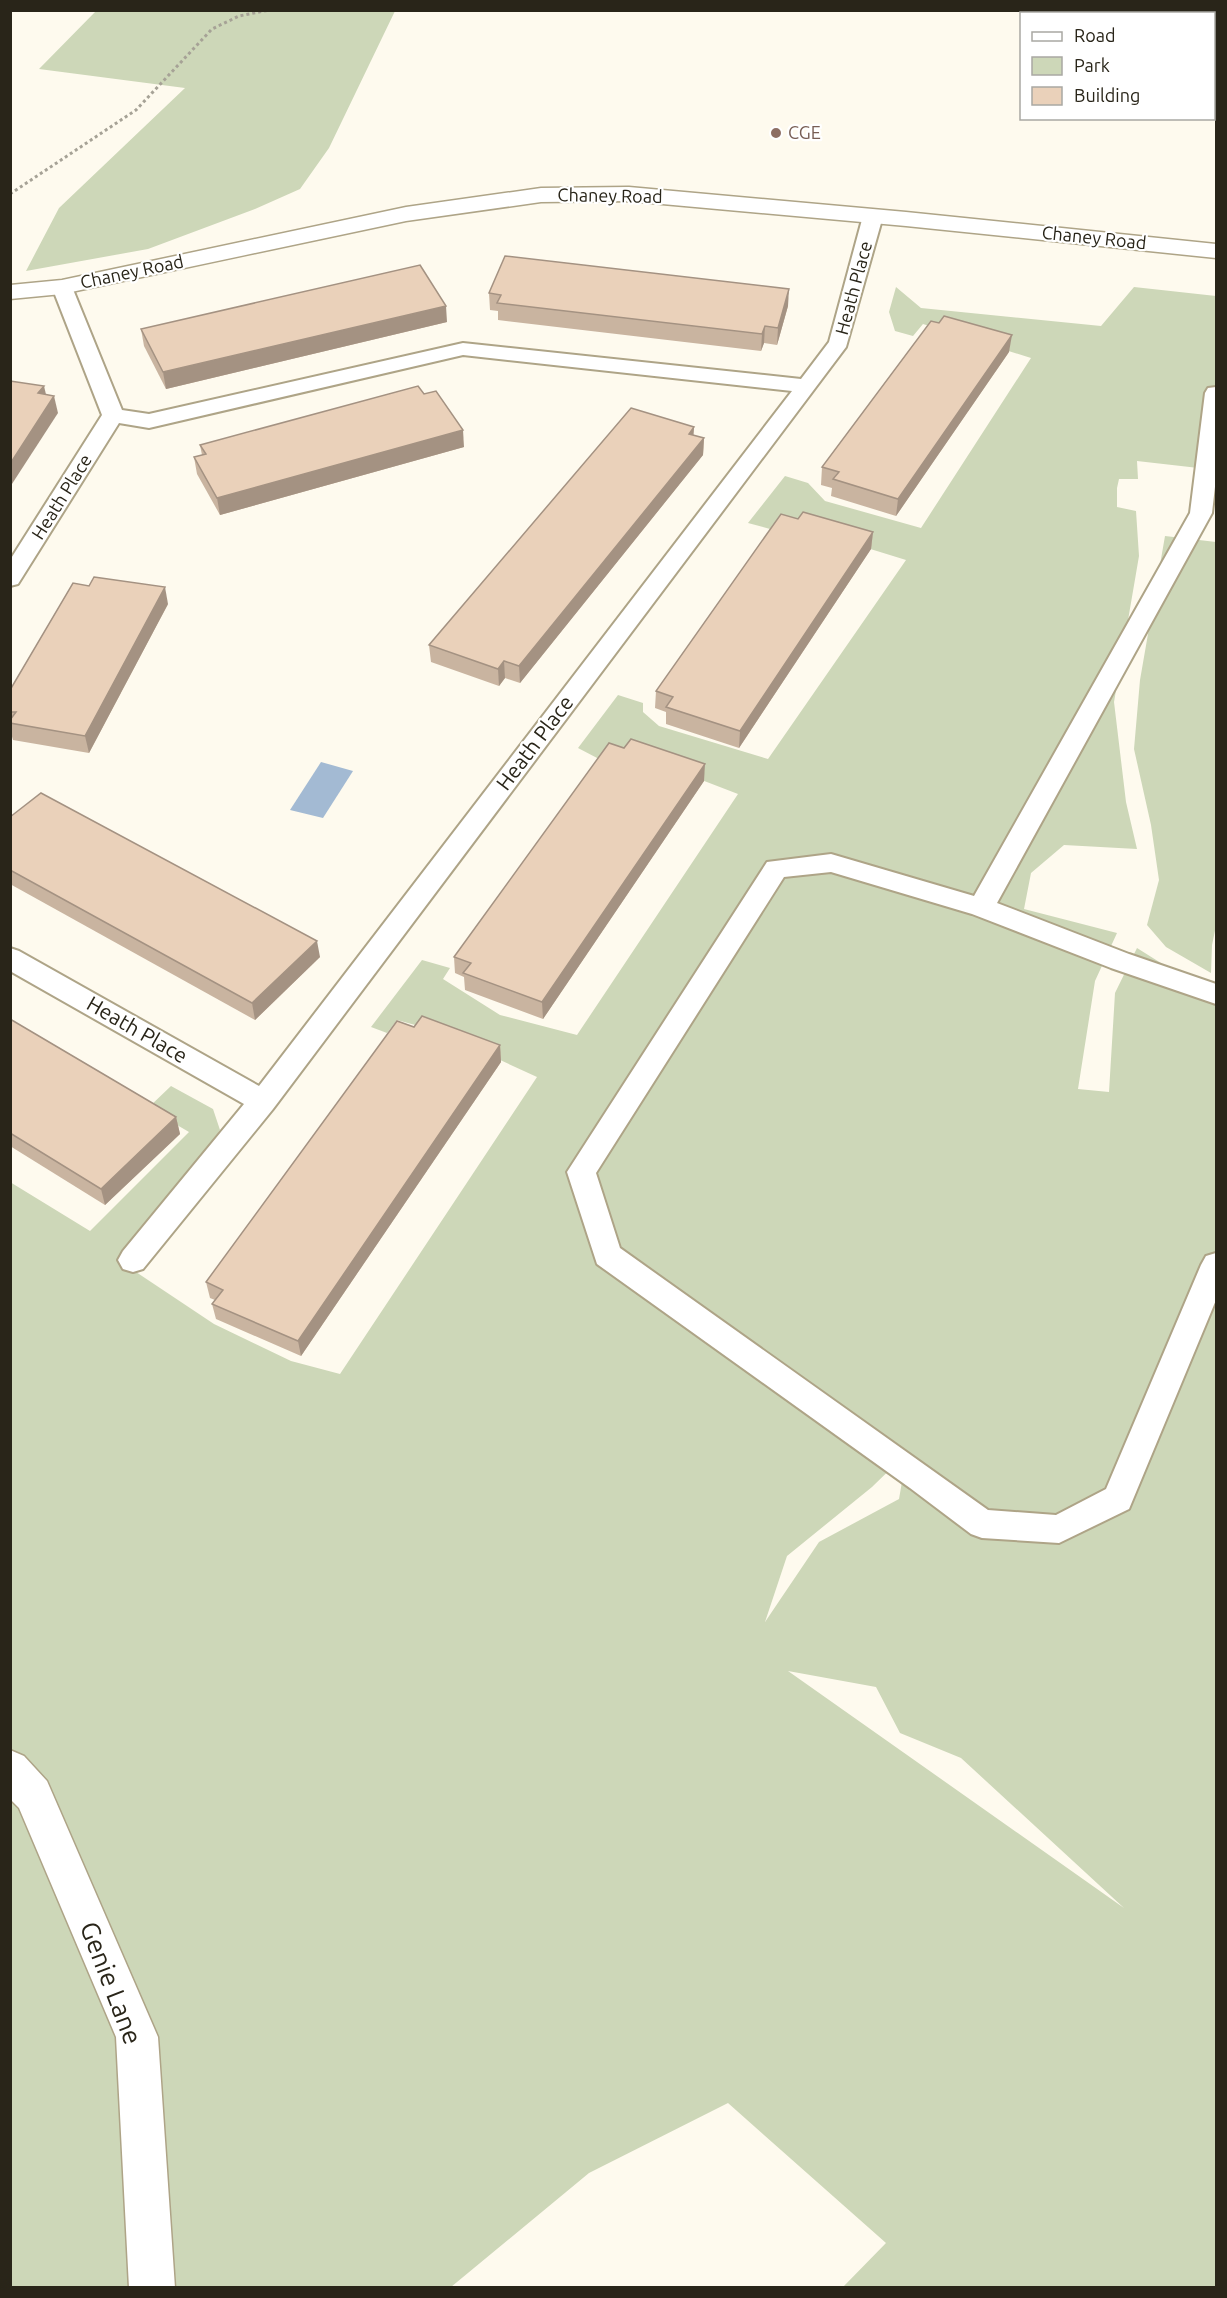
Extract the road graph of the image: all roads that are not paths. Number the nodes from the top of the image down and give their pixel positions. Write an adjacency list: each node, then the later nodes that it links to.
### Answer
1 (873, 216): 2 (street, Chaney Road); 3 (street, Chaney Road); 5 (lane, Heath Place)
2 (1216, 251)
3 (62, 287): 4 (street, Chaney Road); 7 (lane)
4 (10, 292)
5 (807, 386): 7 (lane); 12 (lane, Heath Place)
6 (1216, 393): 9 (lane)
7 (113, 415): 8 (lane, Heath Place)
8 (10, 579)
9 (981, 907): 11 (lane); 14 (lane)
10 (10, 958): 12 (lane, Heath Place)
11 (1216, 994)
12 (263, 1101): 13 (lane, Heath Place)
13 (133, 1260)
14 (1216, 1265)
15 (10, 1769): 16 (street, Genie Lane)
16 (152, 2288)

